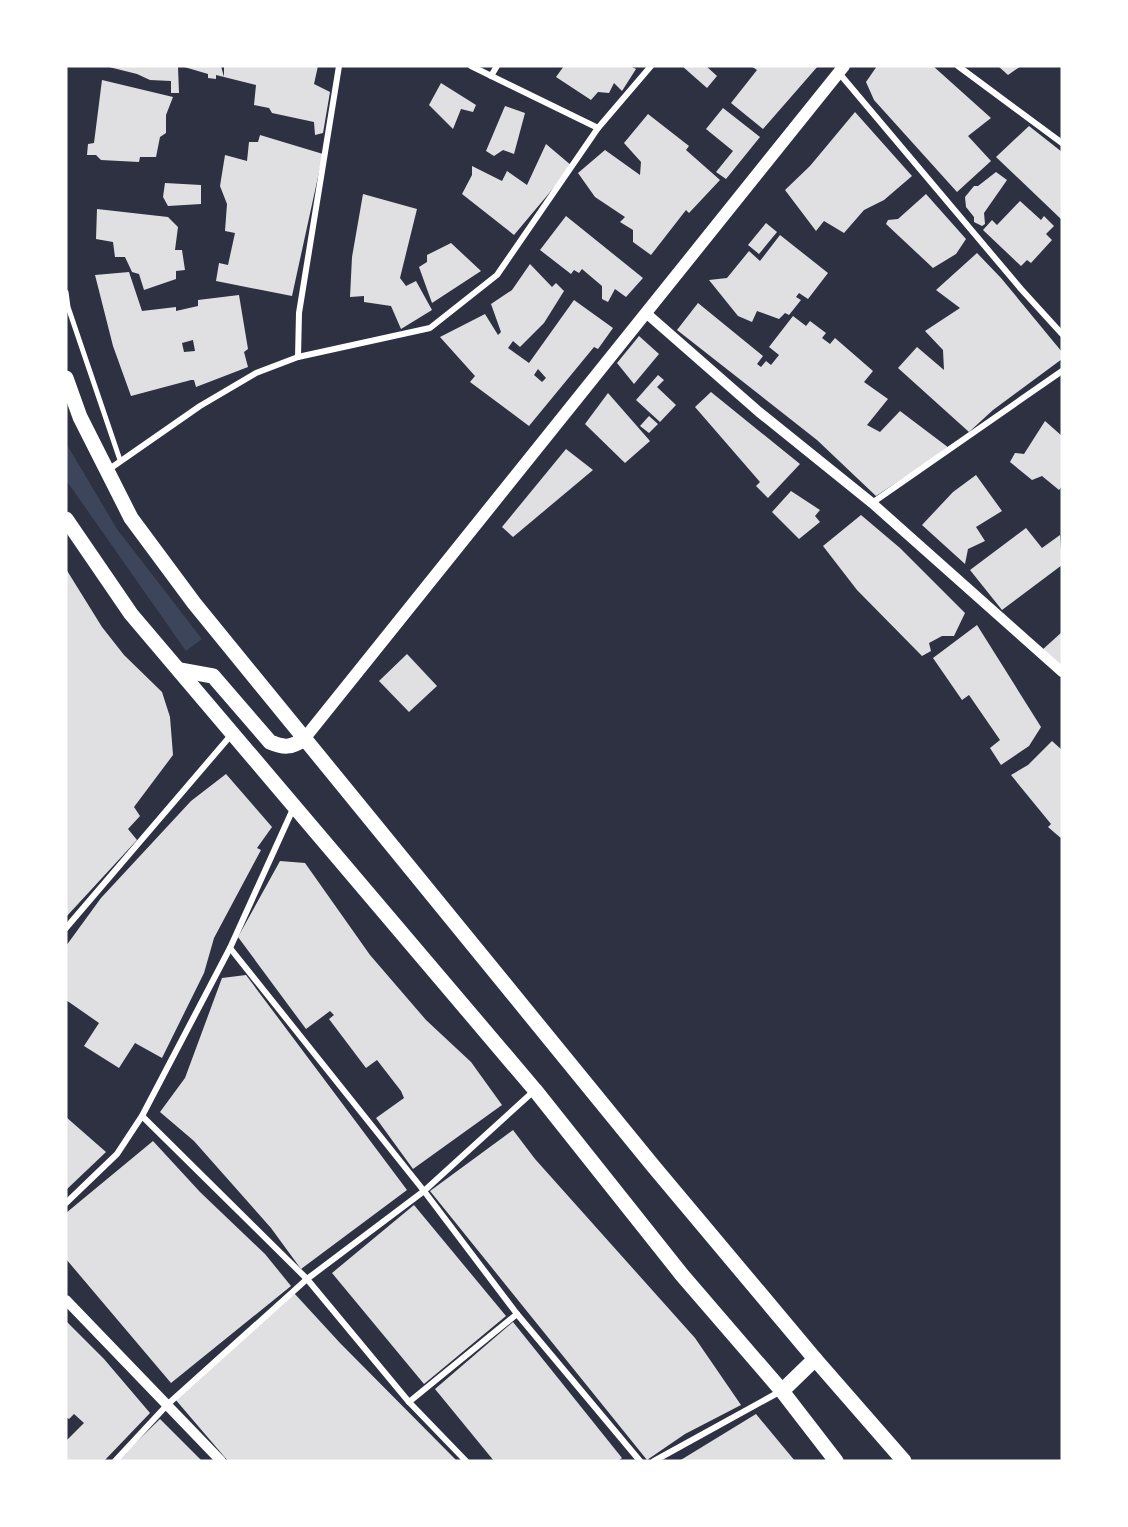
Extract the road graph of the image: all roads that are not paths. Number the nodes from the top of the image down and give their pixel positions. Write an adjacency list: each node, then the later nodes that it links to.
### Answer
1 (339, 66): 13 (street)
2 (471, 66): 7 (street)
3 (496, 66): 7 (street)
4 (651, 66): 8 (street)
5 (958, 66): 9 (street)
6 (842, 69): 11 (main road); 12 (street)
7 (491, 76): 8 (street)
8 (598, 128): 13 (street)
9 (1062, 143)
10 (66, 292): 16 (street)
11 (646, 313): 18 (street); 23 (main road)
12 (1062, 334)
13 (298, 357): 16 (street)
14 (1062, 371): 18 (street)
15 (66, 378): 17 (main road)
16 (120, 460): 17 (street)
17 (106, 472): 23 (main road)
18 (872, 503): 21 (street)
19 (66, 519): 20 (main road)
20 (180, 670): 22 (main road); 23 (main road)
21 (1062, 672)
22 (234, 732): 24 (main road); 25 (street)
23 (304, 739): 34 (main road)
24 (294, 807): 26 (street); 27 (main road)
25 (66, 928)
26 (230, 948): 28 (street); 29 (street)
27 (535, 1090): 29 (street); 35 (main road)
28 (142, 1116): 30 (street); 31 (street)
29 (424, 1191): 31 (street); 33 (street)
30 (66, 1203)
31 (307, 1279): 36 (street); 37 (street)
32 (66, 1300): 37 (street)
33 (517, 1314): 36 (street); 41 (street)
34 (815, 1359): 35 (main road); 44 (main road)
35 (782, 1391): 42 (street); 43 (main road)
36 (409, 1402): 40 (street)
37 (168, 1404): 38 (street); 39 (street)
38 (116, 1461)
39 (221, 1461)
40 (466, 1461)
41 (640, 1461)
42 (654, 1461)
43 (836, 1461)
44 (904, 1461)

